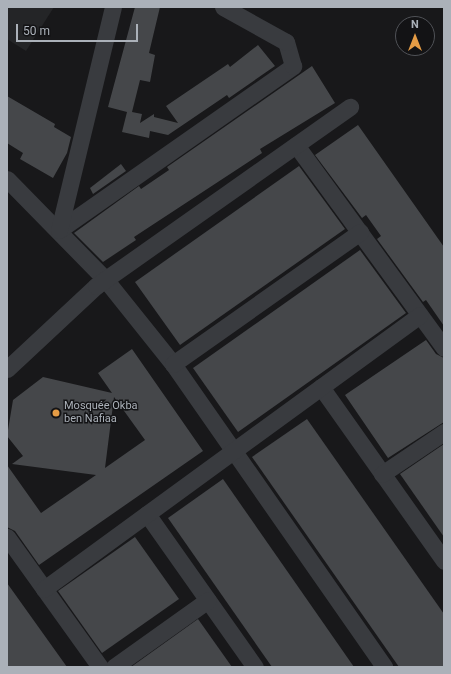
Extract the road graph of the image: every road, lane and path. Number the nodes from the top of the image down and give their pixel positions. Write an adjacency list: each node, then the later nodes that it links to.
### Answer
1 (113, 7): 6 (street)
2 (223, 7): 6 (street)
3 (350, 107): 4 (street)
4 (296, 145): 7 (street); 8 (street)
5 (7, 179): 6 (street)
6 (59, 230): 8 (street)
7 (360, 232): 9 (street); 11 (street)
8 (106, 280): 11 (street); 12 (street)
9 (420, 315): 10 (street); 13 (street)
10 (444, 348)
11 (174, 364): 15 (street)
12 (7, 369)
13 (321, 387): 15 (street); 16 (street)
14 (444, 432): 16 (street)
15 (234, 451): 17 (street); 25 (street)
16 (382, 474): 19 (street)
17 (147, 514): 20 (street); 21 (street)
18 (7, 537): 20 (street)
19 (442, 553)
20 (44, 589): 22 (street)
21 (208, 600): 23 (street); 24 (street)
22 (100, 667)
23 (114, 667)
24 (255, 667)
25 (384, 667)

